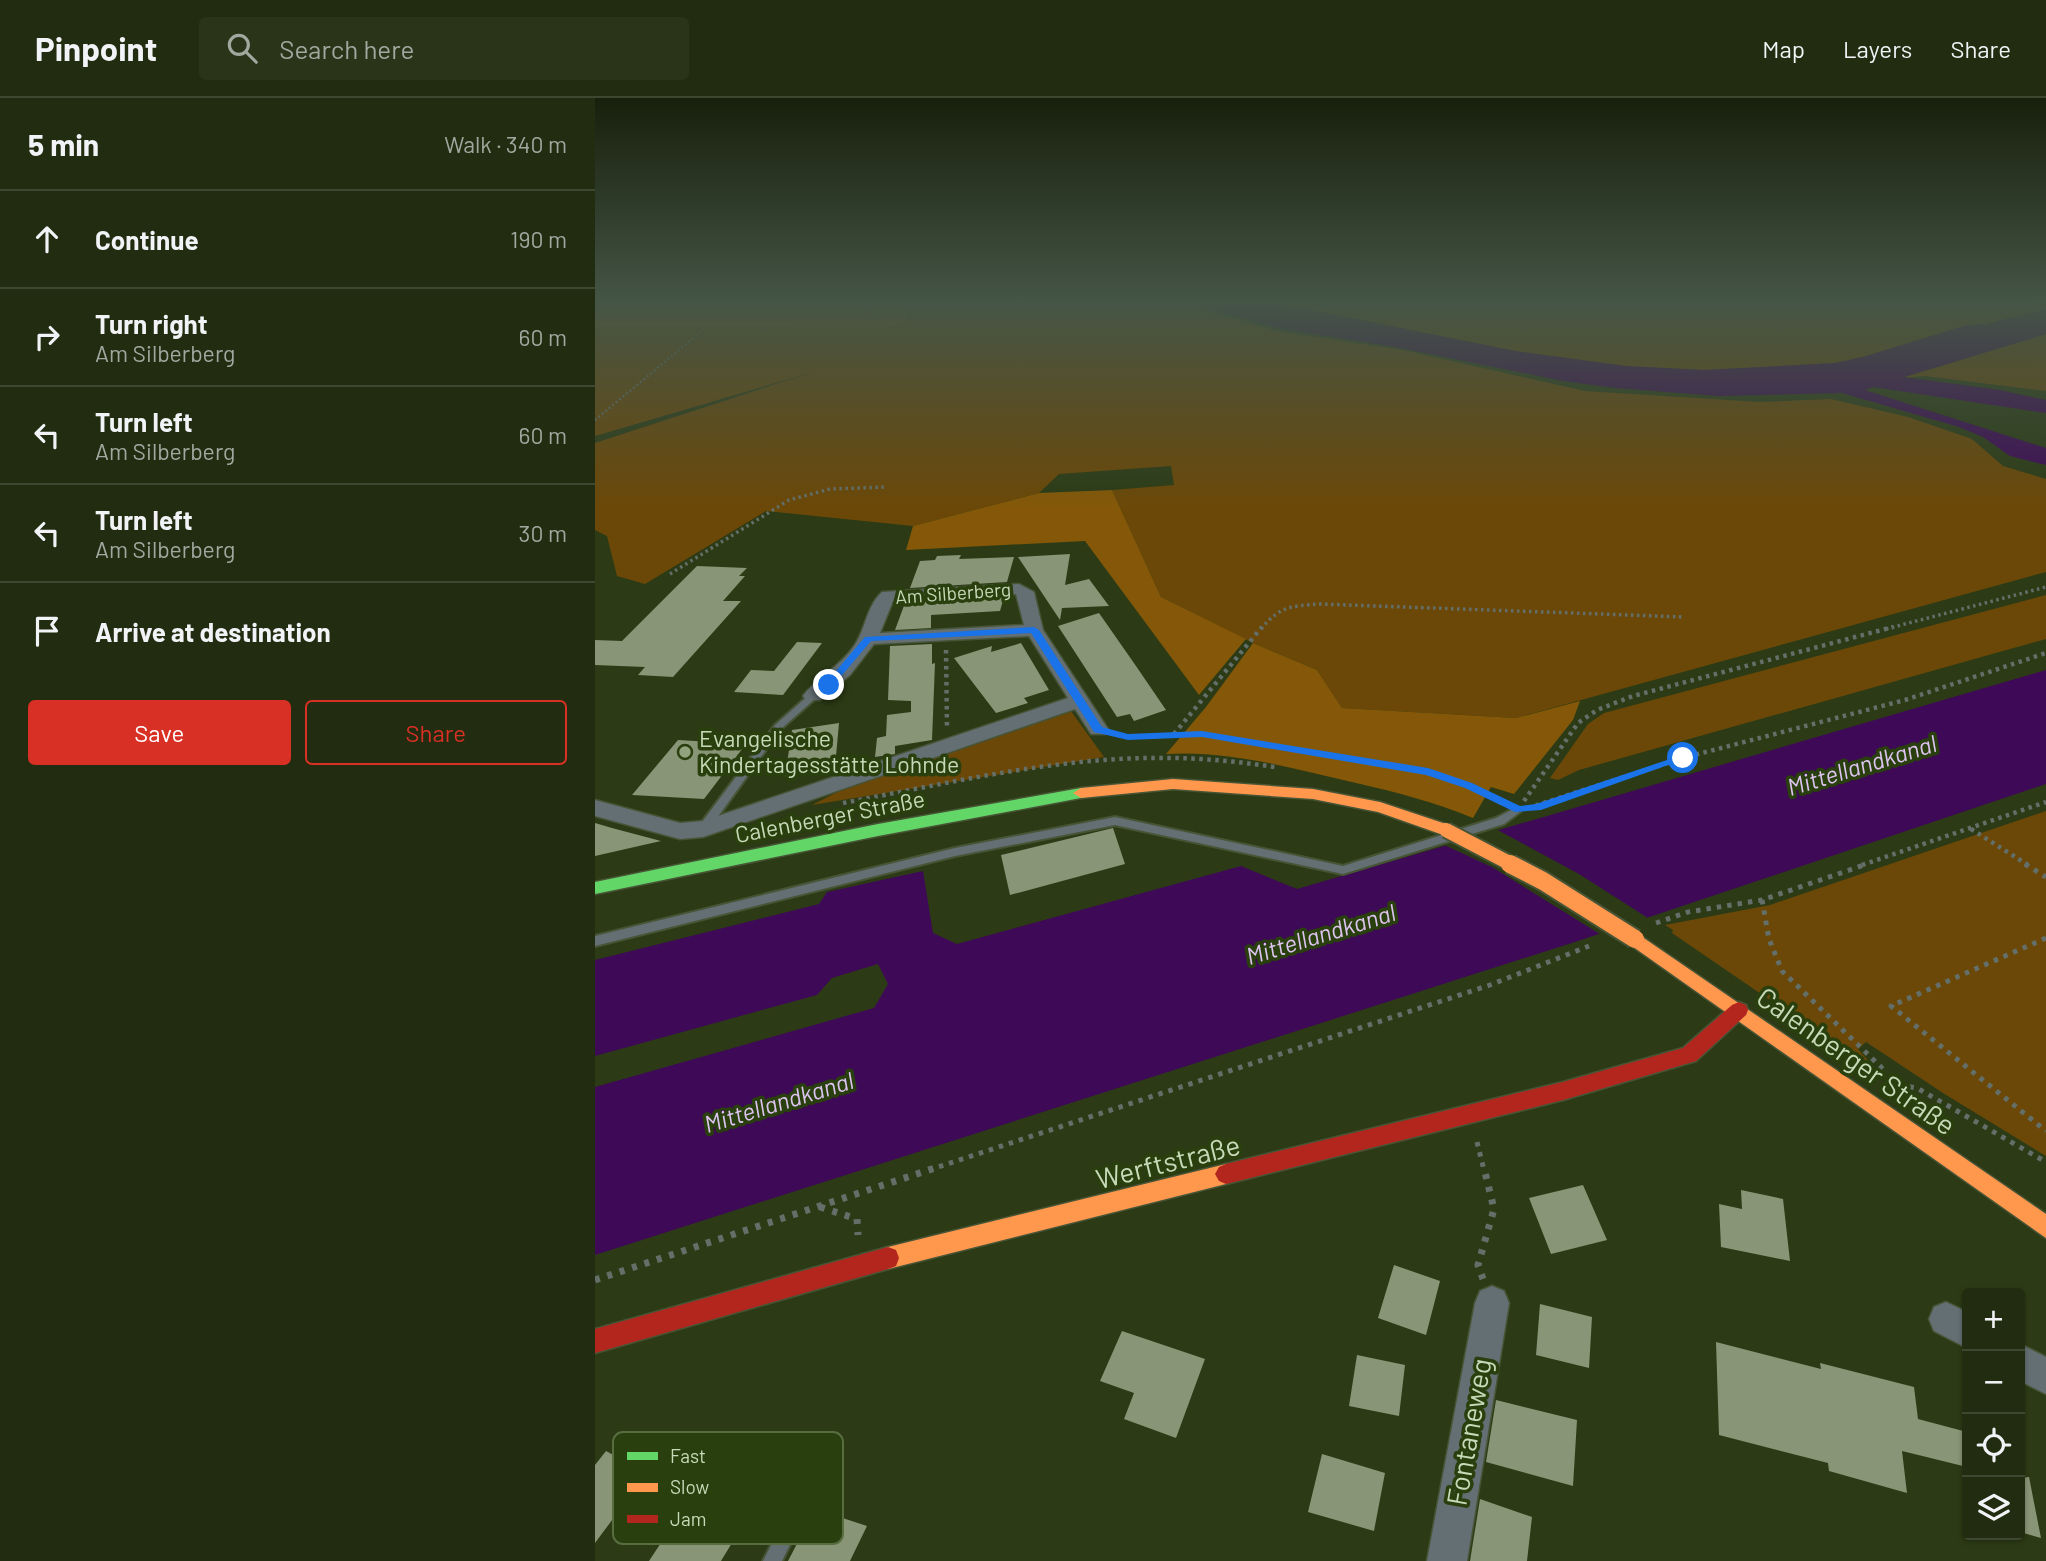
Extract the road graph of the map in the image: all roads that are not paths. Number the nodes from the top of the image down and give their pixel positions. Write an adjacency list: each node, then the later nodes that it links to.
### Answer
1 (1034, 630): 2 (street, Am Silberberg); 2 (street, Am Silberberg); 4 (street, Am Silberberg)
2 (868, 639): 3 (street, Am Silberberg)
3 (813, 695): 8 (lane)
4 (1078, 701): 5 (street, Am Silberberg); 8 (street)
5 (1098, 729)
6 (595, 808): 8 (street)
7 (1512, 809): 10 (lane)
8 (703, 829)
9 (595, 888): 11 (street, Calenberger Straße, bridge)
10 (595, 941)
11 (1739, 1010): 12 (street, Calenberger Straße); 14 (street, Werftstraße)
12 (2046, 1227)
13 (1492, 1303): 19 (street, Fontaneweg)
14 (595, 1340)
15 (2025, 1364): 16 (street)
16 (2046, 1377)
17 (781, 1544): 18 (lane)
18 (772, 1561)
19 (1447, 1561)

